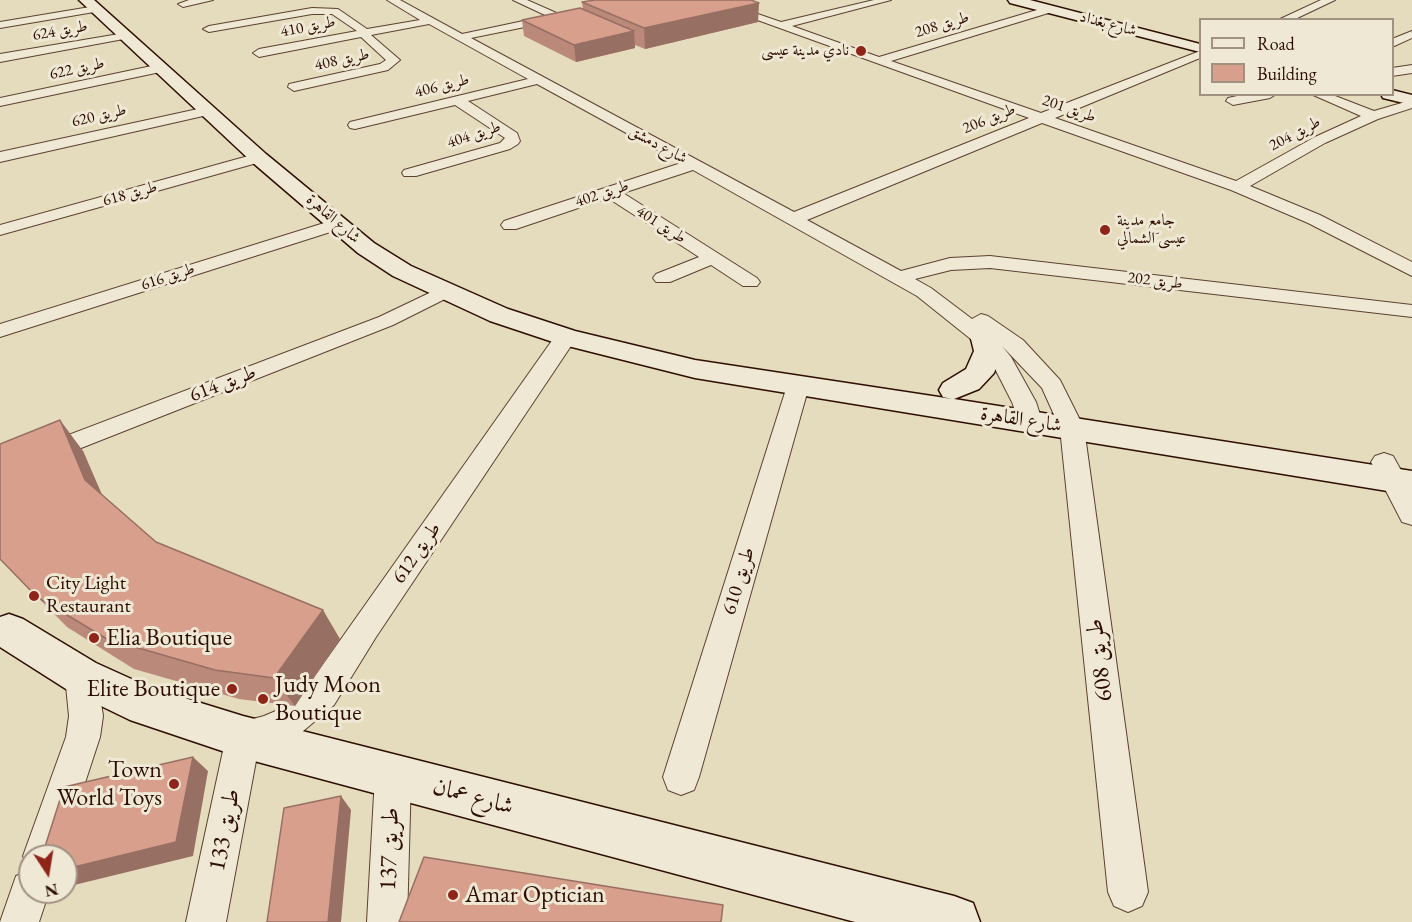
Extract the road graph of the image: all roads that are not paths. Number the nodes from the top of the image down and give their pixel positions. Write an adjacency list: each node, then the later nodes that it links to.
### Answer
1 (208, 0): 8 (street)
2 (392, 0): 12 (street, شارع دمشق)
3 (518, 0): 19 (street)
4 (707, 0): 14 (street, طريق 201)
5 (886, 0): 14 (street)
6 (1015, 0): 10 (street, شارع بغداد)
7 (1330, 0): 11 (street)
8 (183, 4)
9 (91, 5): 13 (street); 18 (street, شارع القاهرة)
10 (1051, 9): 21 (street, شارع بغداد); 25 (street, طريق 208)
11 (1288, 18)
12 (430, 21): 16 (street, طريق 408); 19 (street, شارع دمشق)
13 (0, 25)
14 (780, 26): 25 (street, طريق 201)
15 (209, 29): 16 (street)
16 (364, 33): 22 (street, طريق 410); 30 (street, طريق 408)
17 (1412, 34): 20 (street)
18 (125, 36): 24 (street, طريق 624); 26 (street, شارع القاهرة)
19 (462, 37): 29 (street, شارع دمشق)
20 (1394, 43)
21 (1199, 48)
22 (259, 54)
23 (1199, 54): 40 (street, طريق 206)
24 (0, 58)
25 (878, 61): 40 (street, طريق 201)
26 (161, 68): 36 (street, طريق 622); 38 (street, شارع القاهرة)
27 (1412, 69): 28 (street)
28 (1394, 72)
29 (538, 80): 34 (street, طريق 406); 44 (street, شارع دمشق)
30 (294, 87)
31 (1259, 96): 35 (street)
32 (1322, 96): 39 (street, طريق 204)
33 (1394, 96): 37 (street)
34 (457, 100): 41 (street, طريق 406); 45 (street, طريق 404)
35 (1233, 101)
36 (0, 102)
37 (1412, 102): 39 (street, طريق 204)
38 (207, 111): 42 (street, طريق 620); 43 (street, شارع القاهرة)
39 (1373, 116): 46 (street, طريق 204)
40 (1039, 118): 46 (street, طريق 201); 48 (street, طريق 206)
41 (355, 125)
42 (0, 157)
43 (259, 158): 49 (street, شارع القاهرة); 51 (street, طريق 618)
44 (694, 164): 47 (street, طريق 402); 48 (street, شارع دمشق)
45 (411, 173)
46 (1237, 187): 53 (street, طريق 201)
47 (610, 192): 50 (street, طريق 402); 52 (street, طريق 401)
48 (793, 219): 55 (street, شارع دمشق)
49 (337, 224): 57 (street, شارع القاهرة); 60 (street, طريق 616)
50 (510, 225)
51 (0, 230)
52 (713, 258): 54 (street, طريق 401); 56 (street, طريق 401)
53 (1412, 270)
54 (663, 278)
55 (898, 278): 58 (street, شارع دمشق); 59 (street, طريق 202)
56 (750, 282)
57 (444, 292): 61 (street, شارع القاهرة); 68 (street, طريق 614)
58 (924, 292): 62 (street, شارع دمشق); 67 (street, شارع دمشق)
59 (1412, 311)
60 (0, 331)
61 (566, 337): 63 (street, شارع القاهرة); 73 (street, طريق 612)
62 (985, 339): 65 (street); 66 (street, شارع دمشق)
63 (631, 352): 64 (street, شارع القاهرة); 65 (street, شارع القاهرة)
64 (798, 386): 66 (street, شارع القاهرة); 75 (street, طريق 610)
65 (954, 390): 66 (street, شارع القاهرة)
66 (1027, 412): 67 (street, شارع القاهرة)
67 (1068, 419): 69 (street, شارع القاهرة); 77 (street, طريق 608)
68 (0, 471)
69 (1401, 473): 70 (street)
70 (1412, 515)
71 (2, 630): 72 (street, شارع عمان)
72 (81, 676): 73 (street, شارع عمان); 76 (street)
73 (243, 737): 74 (street, شارع عمان); 80 (street, طريق 133)
74 (393, 776): 81 (street, طريق 137); 82 (street, شارع عمان)
75 (681, 777)
76 (46, 844)
77 (1128, 892)
78 (25, 904): 79 (street)
79 (19, 922)
80 (206, 922)
81 (387, 922)
82 (954, 922)

